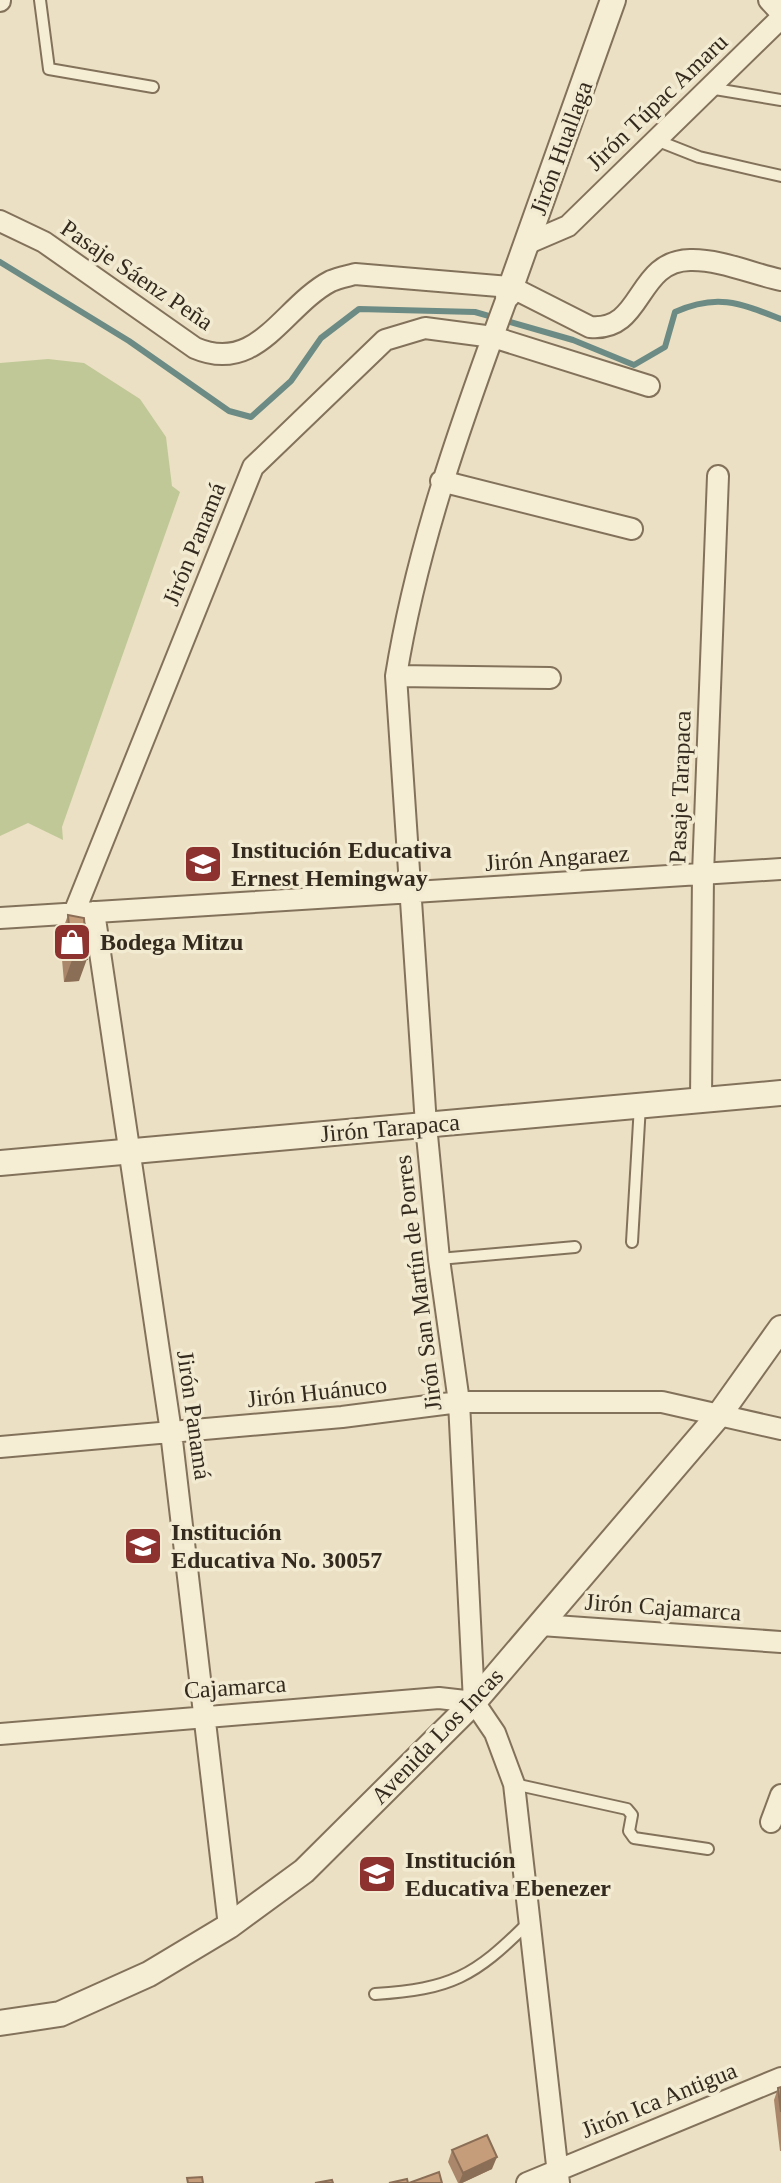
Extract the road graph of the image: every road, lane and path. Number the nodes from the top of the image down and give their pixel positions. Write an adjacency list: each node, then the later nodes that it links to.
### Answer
1 (40, 0): 5 (lane)
2 (613, 0): 11 (street, Jirón Huallaga)
3 (769, 0): 4 (street)
4 (778, 24): 6 (street, Jirón Túpac Amaru)
5 (153, 87)
6 (709, 88): 7 (lane); 8 (street, Jirón Túpac Amaru)
7 (781, 100)
8 (656, 140): 9 (lane); 11 (street, Jirón Túpac Amaru)
9 (781, 176)
10 (0, 221): 13 (street, Pasaje Sáenz Peña)
11 (526, 244): 13 (street, Jirón Huallaga)
12 (781, 280): 13 (street)
13 (509, 291): 14 (street, Jirón San Martín de Porres)
14 (494, 335): 15 (street, Jirón Panamá); 17 (street, Jirón San Martín de Porres); 24 (street, Jirón Panamá)
15 (649, 386)
16 (718, 476): 22 (street, Pasaje Tarapaca)
17 (441, 481): 18 (street); 19 (street, Jirón San Martín de Porres)
18 (632, 529)
19 (396, 676): 20 (street); 23 (street, Jirón San Martín de Porres)
20 (550, 678)
21 (781, 869): 22 (street, Jirón Angaraez)
22 (703, 874): 23 (street, Jirón Angaraez); 27 (street, Pasaje Tarapaca)
23 (412, 893): 24 (street, Jirón Angaraez); 29 (street, Jirón San Martín de Porres)
24 (84, 913): 25 (street, Jirón Angaraez); 30 (street, Jirón Panamá)
25 (0, 918)
26 (781, 1093): 27 (street, Jirón Tarapaca)
27 (701, 1100): 28 (street, Jirón Tarapaca)
28 (640, 1105): 29 (street, Jirón Tarapaca); 32 (lane)
29 (426, 1125): 30 (street, Jirón Tarapaca); 34 (street, Jirón San Martín de Porres)
30 (130, 1151): 31 (street, Jirón Tarapaca); 39 (street, Jirón Panamá)
31 (0, 1163)
32 (632, 1242)
33 (575, 1247): 34 (lane)
34 (439, 1259): 36 (street, Jirón San Martín de Porres)
35 (781, 1328): 37 (street, Avenida Los Incas)
36 (459, 1402): 37 (street, Jirón Huánuco); 39 (street, Jirón Huánuco); 43 (street, Jirón San Martín de Porres)
37 (719, 1415): 38 (street, Jirón Huánuco); 41 (street, Avenida Los Incas)
38 (781, 1429)
39 (171, 1432): 40 (street, Jirón Huánuco); 44 (street, Jirón Panamá)
40 (0, 1447)
41 (541, 1625): 42 (street, Jirón Cajamarca); 43 (street, Avenida Los Incas)
42 (781, 1642)
43 (474, 1702): 44 (street, Cajamarca); 46 (street); 51 (street, Avenida Los Incas)
44 (204, 1715): 45 (street, Cajamarca); 51 (street, Jirón Panamá)
45 (0, 1734)
46 (514, 1784): 49 (lane); 50 (street)
47 (781, 1795): 48 (street)
48 (771, 1822)
49 (708, 1849)
50 (528, 1923): 52 (lane); 55 (street)
51 (229, 1926): 53 (street, Avenida Los Incas)
52 (375, 1994)
53 (0, 2023)
54 (781, 2078): 55 (street, Jirón Ica Antigua)
55 (558, 2176): 56 (street, Jirón Ica Antigua)
56 (527, 2183)

